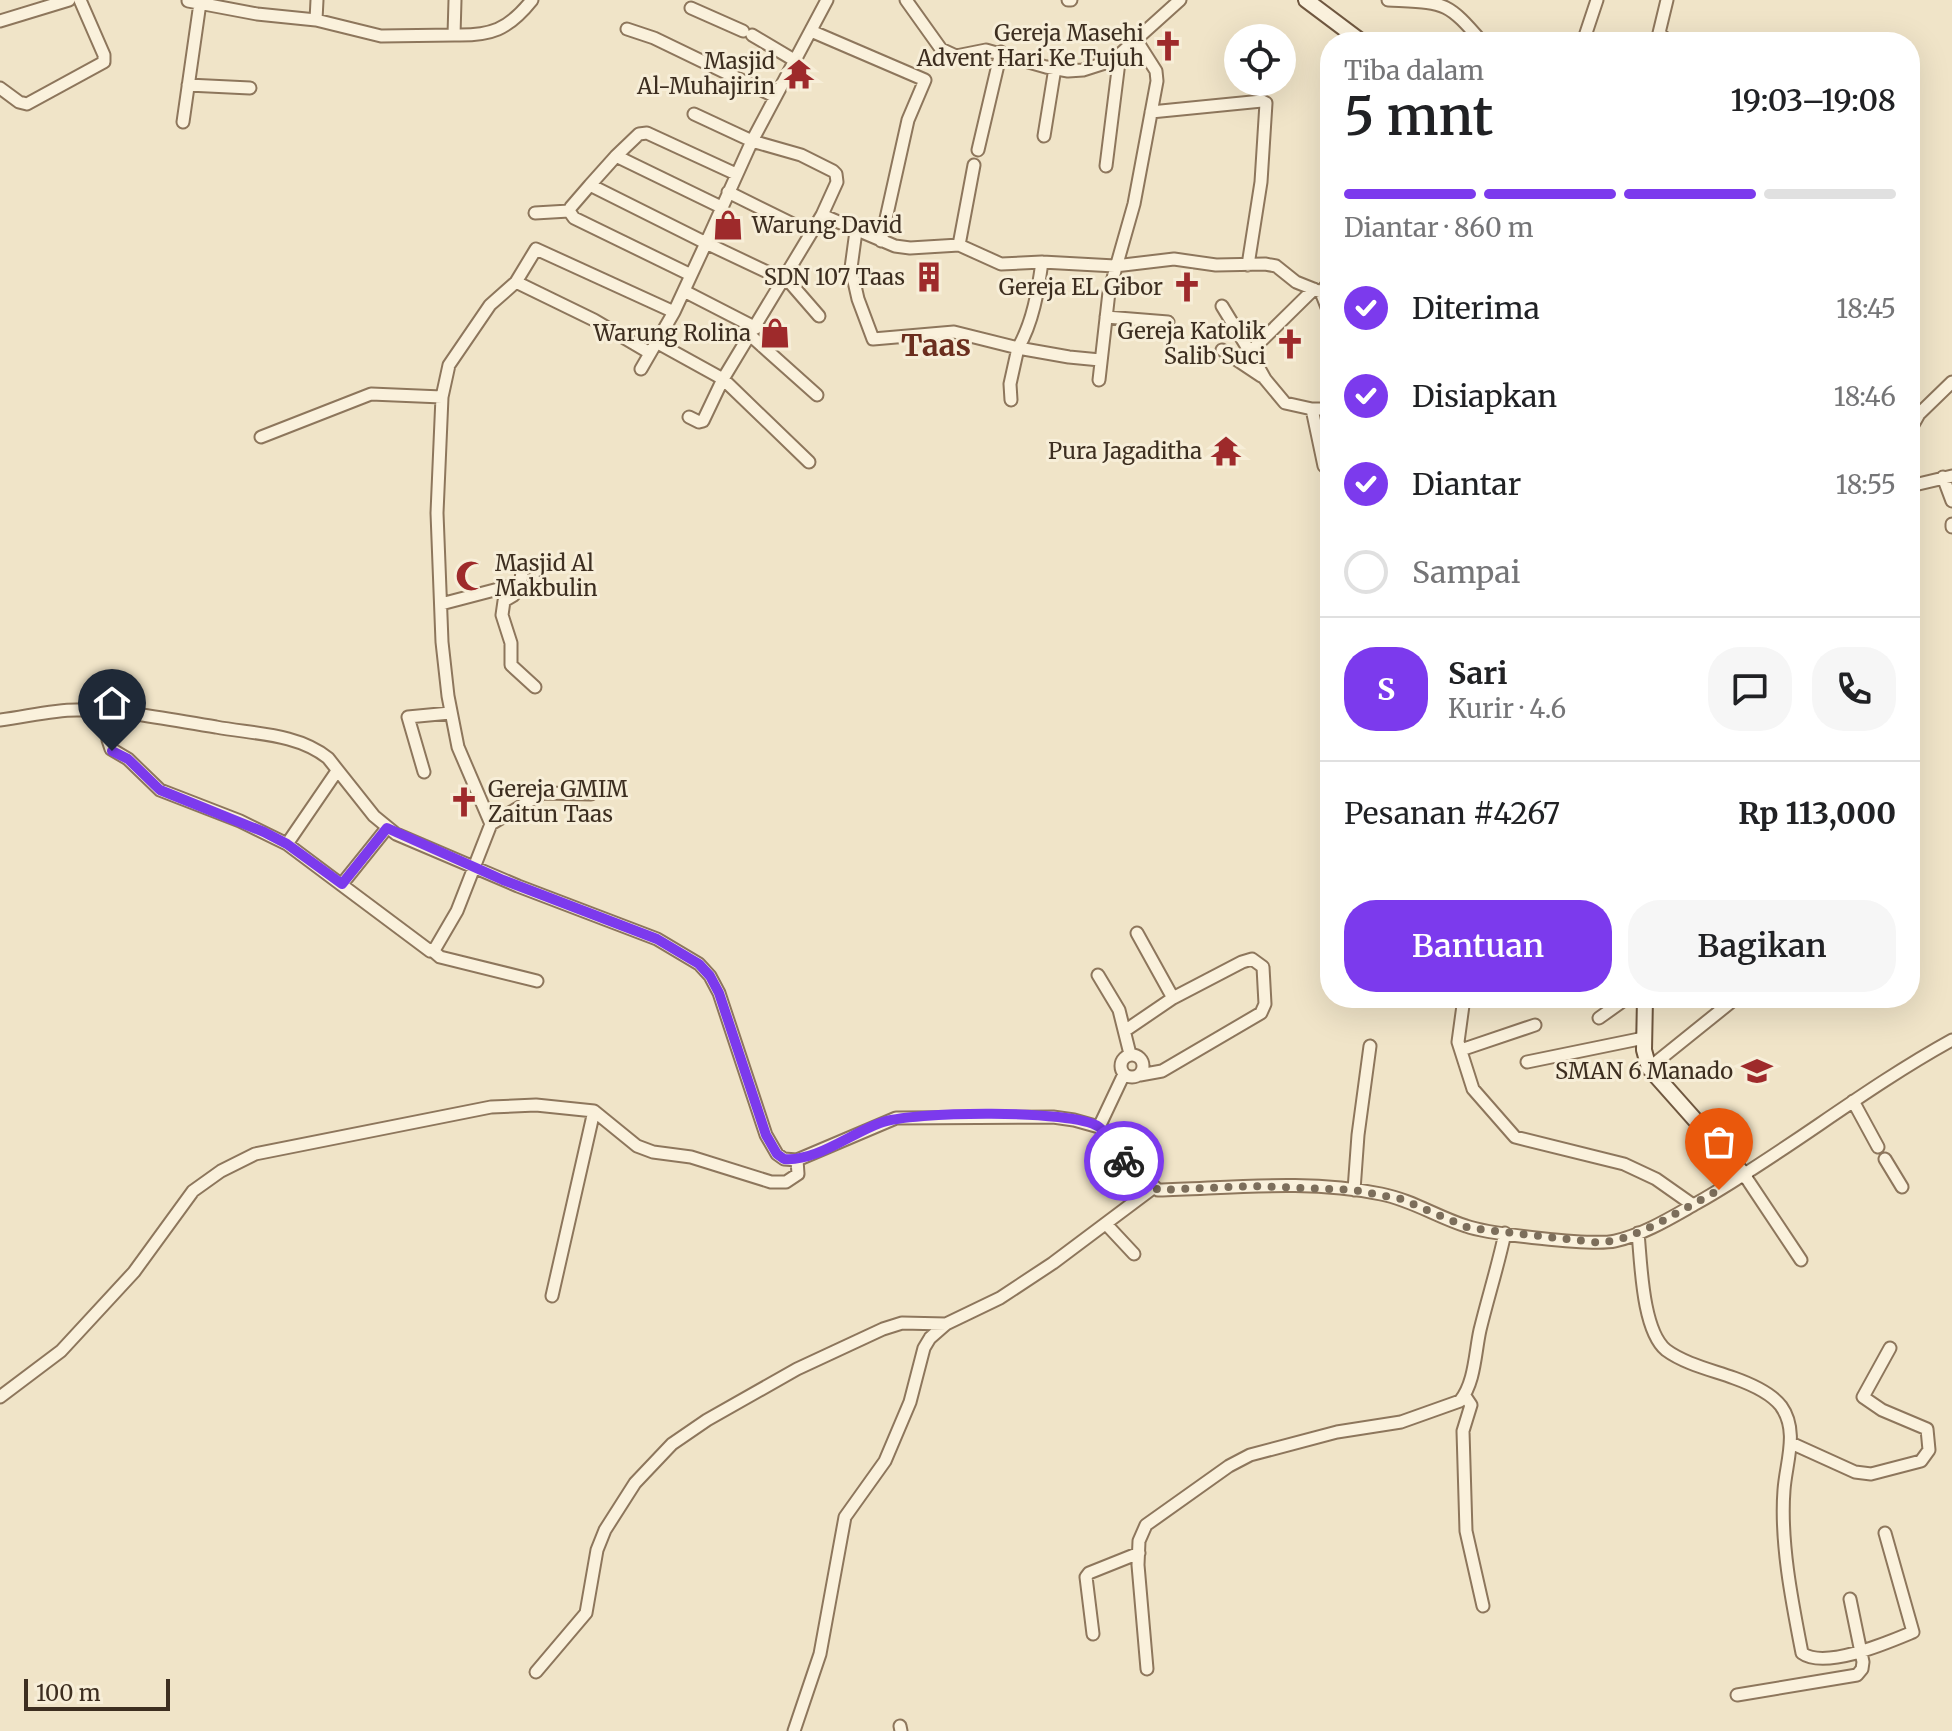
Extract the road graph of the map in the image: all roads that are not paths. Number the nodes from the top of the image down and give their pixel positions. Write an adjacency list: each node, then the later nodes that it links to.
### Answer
1 (69, 0): 17 (street)
2 (80, 0): 31 (street)
3 (180, 0): 14 (street)
4 (317, 0): 16 (street)
5 (455, 0): 24 (street)
6 (532, 0): 24 (street)
7 (827, 0): 19 (street)
8 (906, 0): 26 (street)
9 (1180, 0): 25 (street)
10 (1306, 0): 20 (street)
11 (1388, 0): 21 (street)
12 (1597, 0): 22 (street)
13 (1667, 0): 23 (street)
14 (192, 1): 16 (street); 30 (street)
15 (691, 8): 28 (street)
16 (316, 20): 24 (street)
17 (0, 21)
18 (627, 29): 33 (street)
19 (811, 31): 28 (street); 52 (street)
20 (1349, 32)
21 (1475, 32)
22 (1586, 32)
23 (1659, 32)
24 (454, 35)
25 (1135, 38): 27 (street); 34 (street)
26 (1001, 52): 29 (street); 39 (street)
27 (1120, 54): 29 (street); 42 (street)
28 (796, 55): 33 (street)
29 (1055, 68): 37 (street)
30 (188, 85): 32 (street); 36 (street)
31 (0, 88)
32 (250, 88)
33 (774, 96): 38 (street)
34 (1151, 112): 56 (street); 57 (street)
35 (694, 114): 38 (street)
36 (183, 122)
37 (1044, 136)
38 (752, 141): 43 (street); 49 (street)
39 (978, 150)
40 (616, 156): 43 (street); 44 (street); 46 (street)
41 (974, 165): 54 (street)
42 (1106, 166)
43 (736, 174): 45 (street)
44 (590, 185): 47 (street); 53 (street)
45 (728, 192): 46 (street); 51 (street)
46 (721, 207): 53 (street)
47 (569, 211): 48 (street); 58 (street)
48 (535, 213)
49 (822, 215): 50 (street); 51 (street)
50 (856, 231): 52 (street); 71 (street)
51 (811, 233): 59 (street)
52 (881, 241): 54 (street)
53 (706, 243): 58 (street); 59 (street)
54 (959, 245): 55 (street)
55 (1042, 262): 57 (street); 71 (street)
56 (1248, 265): 57 (street); 62 (street)
57 (1115, 266): 67 (street)
58 (691, 275): 61 (street)
59 (785, 279): 66 (street); 69 (street)
60 (516, 282): 65 (street); 70 (street); 81 (street)
61 (684, 291): 65 (street); 69 (street)
62 (1318, 291): 63 (street); 73 (street)
63 (1320, 295)
64 (1222, 306): 73 (street)
65 (674, 312): 70 (street)
66 (819, 316)
67 (1106, 317): 68 (street); 74 (street)
68 (1168, 322)
69 (754, 332): 76 (street); 80 (street)
70 (653, 347): 75 (street); 76 (street)
71 (1018, 348): 74 (street); 82 (street)
72 (1222, 350): 77 (street)
73 (1250, 352): 77 (street)
74 (1100, 360): 78 (street)
75 (641, 369)
76 (723, 379): 86 (street); 89 (street)
77 (1265, 379): 83 (street)
78 (1099, 380)
79 (1952, 382): 85 (street)
80 (817, 395)
81 (442, 397): 87 (street); 95 (street)
82 (1011, 400)
83 (1312, 409): 84 (street); 88 (street)
84 (1320, 409)
85 (1920, 413)
86 (689, 417)
87 (261, 437)
88 (1320, 447)
89 (809, 462)
90 (1948, 476): 91 (street); 92 (street)
91 (1920, 483)
92 (1952, 501)
93 (527, 567): 94 (street)
94 (516, 587): 95 (street); 96 (street)
95 (441, 604): 97 (street)
96 (535, 687)
97 (450, 713): 101 (street); 103 (street)
98 (110, 719): 99 (street); 100 (street); 105 (street)
99 (0, 720)
100 (337, 771): 104 (street); 105 (street)
101 (424, 772)
102 (591, 794): 103 (street)
103 (491, 824): 106 (street)
104 (387, 828): 106 (street); 107 (street)
105 (287, 844): 107 (street)
106 (472, 867): 109 (street); 134 (street)
107 (342, 884): 109 (street)
108 (1137, 933): 112 (street)
109 (433, 951): 111 (street)
110 (1098, 975): 119 (street)
111 (537, 981)
112 (1173, 998): 119 (street); 128 (street)
113 (1463, 1008): 122 (street)
114 (1613, 1008): 117 (street)
115 (1645, 1008): 120 (street)
116 (1724, 1008): 126 (street)
117 (1599, 1018)
118 (1535, 1025): 122 (street)
119 (1126, 1030): 124 (street)
120 (1644, 1038): 125 (street); 126 (street)
121 (1952, 1040): 129 (street)
122 (1459, 1041): 139 (street)
123 (1370, 1046): 138 (street)
124 (1130, 1054): 127 (street); 128 (street)
125 (1527, 1062)
126 (1649, 1068): 135 (street)
127 (1124, 1074): 128 (street); 131 (street)
128 (1140, 1075)
129 (1853, 1101): 132 (street); 135 (street)
130 (594, 1111): 134 (street); 145 (street); 149 (street)
131 (1099, 1127): 134 (street); 137 (street)
132 (1878, 1147)
133 (1885, 1159): 136 (street)
134 (797, 1160)
135 (1745, 1176): 139 (street); 144 (street)
136 (1902, 1187)
137 (1153, 1188): 138 (street); 140 (street)
138 (1354, 1190): 141 (street)
139 (1693, 1205): 142 (street)
140 (1106, 1224): 143 (street); 146 (street)
141 (1505, 1233): 142 (street); 148 (street)
142 (1638, 1233): 150 (street)
143 (1134, 1254)
144 (1801, 1260)
145 (552, 1296)
146 (946, 1324): 158 (street); 160 (street)
147 (1890, 1348): 150 (street)
148 (1465, 1396): 152 (street); 154 (street)
149 (0, 1397)
150 (1791, 1443): 156 (street)
151 (1885, 1533): 156 (street)
152 (1139, 1553): 155 (street); 157 (street)
153 (1850, 1599): 156 (street)
154 (1483, 1606)
155 (1093, 1634)
156 (1860, 1651): 159 (street)
157 (1147, 1669)
158 (536, 1672)
159 (1737, 1695)
160 (794, 1731)

